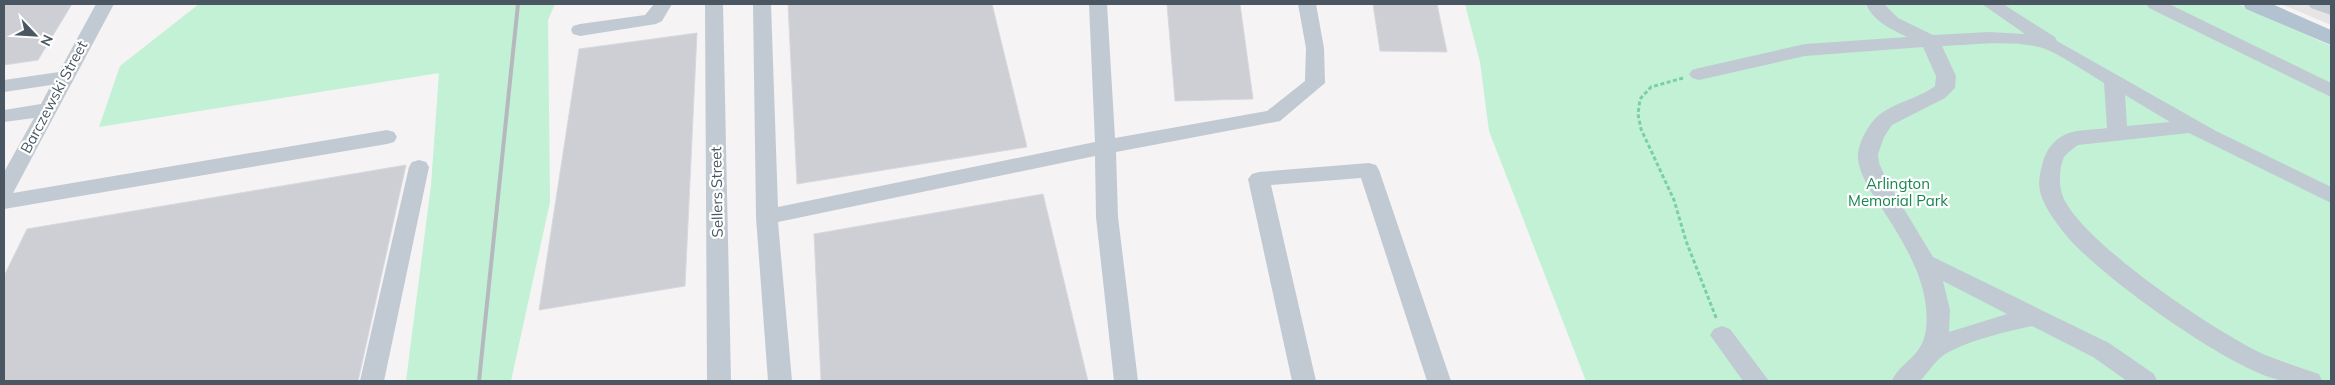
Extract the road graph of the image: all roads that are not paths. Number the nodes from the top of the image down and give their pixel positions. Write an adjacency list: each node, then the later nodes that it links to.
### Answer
1 (105, 4): 20 (street, Barczewski Street)
2 (663, 4): 13 (street)
3 (714, 4): 40 (street, Sellers Street)
4 (762, 4): 34 (street)
5 (1098, 4): 29 (street)
6 (1307, 4): 29 (street)
7 (1991, 4): 14 (street); 18 (street)
8 (2155, 4): 23 (street)
9 (2254, 4): 15 (main road)
10 (2317, 4): 12 (street)
11 (1876, 6): 16 (street); 17 (street)
12 (2331, 10)
13 (580, 30)
14 (1976, 38): 16 (street); 18 (street)
15 (2331, 38)
16 (1930, 41): 17 (street); 35 (street)
17 (1855, 45): 19 (street)
18 (2055, 46): 21 (street)
19 (1699, 74)
20 (66, 77): 22 (street); 24 (street, Barczewski Street)
21 (2114, 82): 26 (street); 27 (street)
22 (4, 86)
23 (2331, 91)
24 (48, 109): 25 (street); 31 (street, Barczewski Street)
25 (4, 116)
26 (2191, 126): 27 (street); 32 (street)
27 (2118, 134): 48 (street)
28 (387, 137): 33 (street)
29 (1106, 147): 34 (street); 42 (street)
30 (419, 167): 39 (street)
31 (4, 191)
32 (2329, 194)
33 (4, 202)
34 (767, 217): 41 (street)
35 (1926, 263): 36 (street); 38 (street)
36 (2032, 317): 38 (street); 47 (street)
37 (1722, 335): 45 (street)
38 (1932, 351): 46 (street)
39 (372, 381)
40 (719, 381)
41 (780, 381)
42 (1126, 381)
43 (1304, 381): 44 (street)
44 (1438, 381)
45 (1757, 381)
46 (1904, 381)
47 (2145, 381)
48 (2310, 381)

